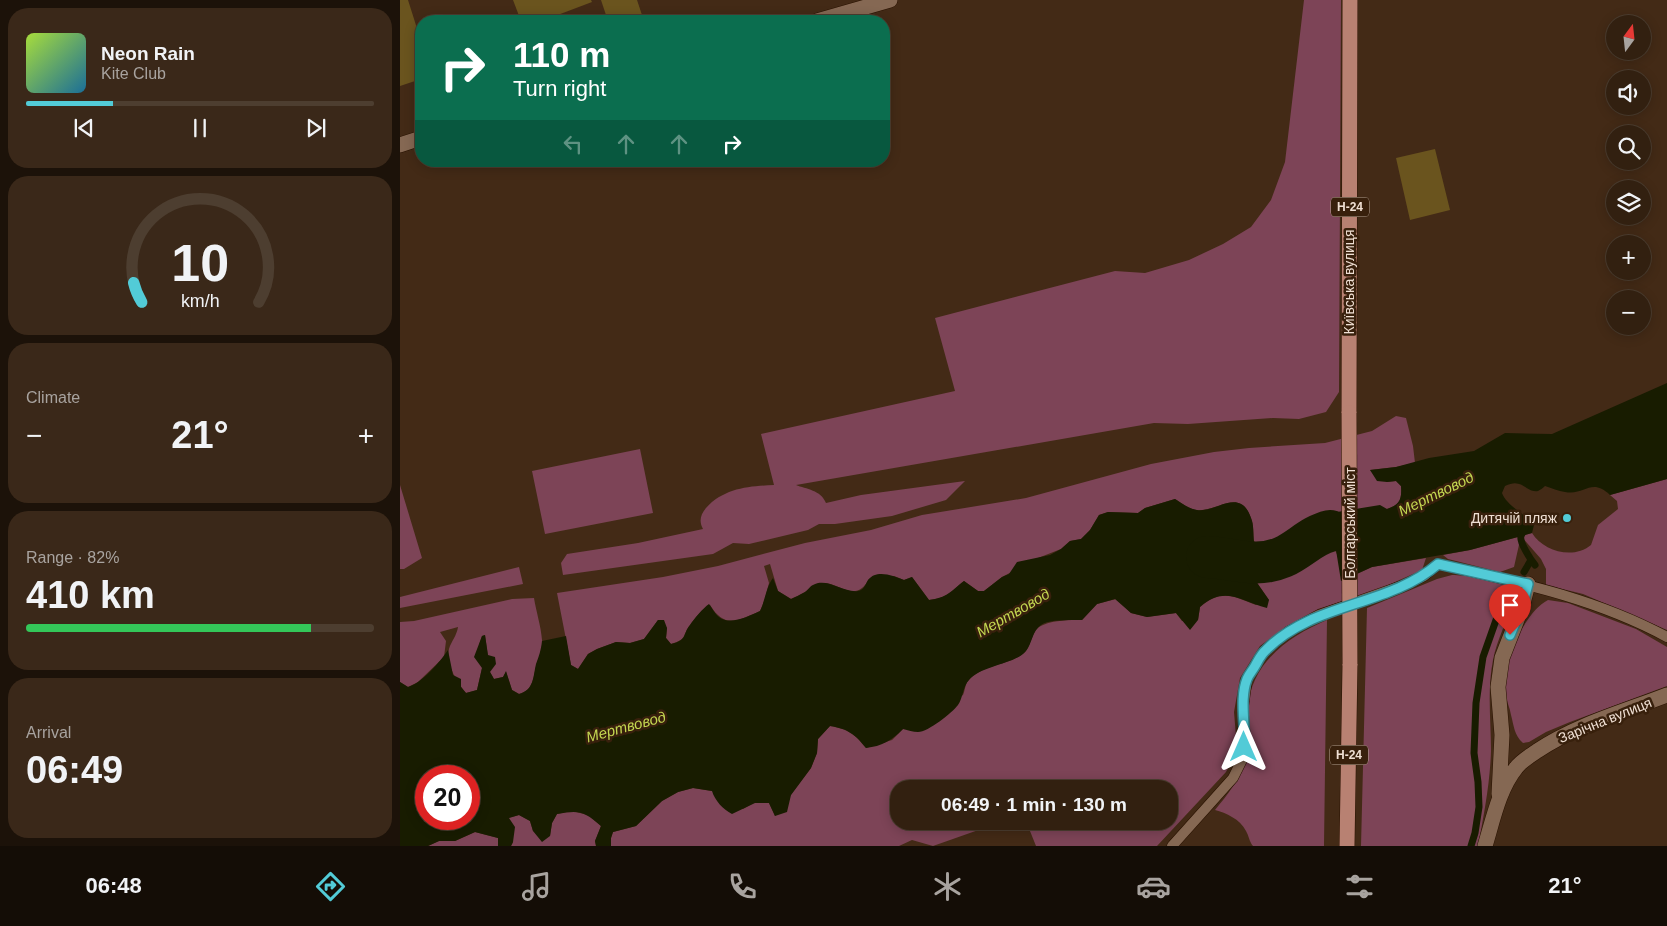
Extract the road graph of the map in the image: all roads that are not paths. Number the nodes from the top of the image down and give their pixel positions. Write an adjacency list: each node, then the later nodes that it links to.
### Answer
1 (890, 0): 3 (street)
2 (1350, 0): 6 (main road, Київська вулиця / Н-24)
3 (838, 15)
4 (415, 140): 5 (street)
5 (400, 144)
6 (1349, 413): 12 (main road, Болгарський міст / Н-24, bridge)
7 (1528, 584): 8 (lane); 10 (street); 11 (lane)
8 (1667, 637)
9 (1667, 695): 10 (street, Зарічна вулиця)
10 (1498, 803): 13 (street, Зарічна вулиця)
11 (1172, 846)
12 (1347, 846)
13 (1485, 846)

